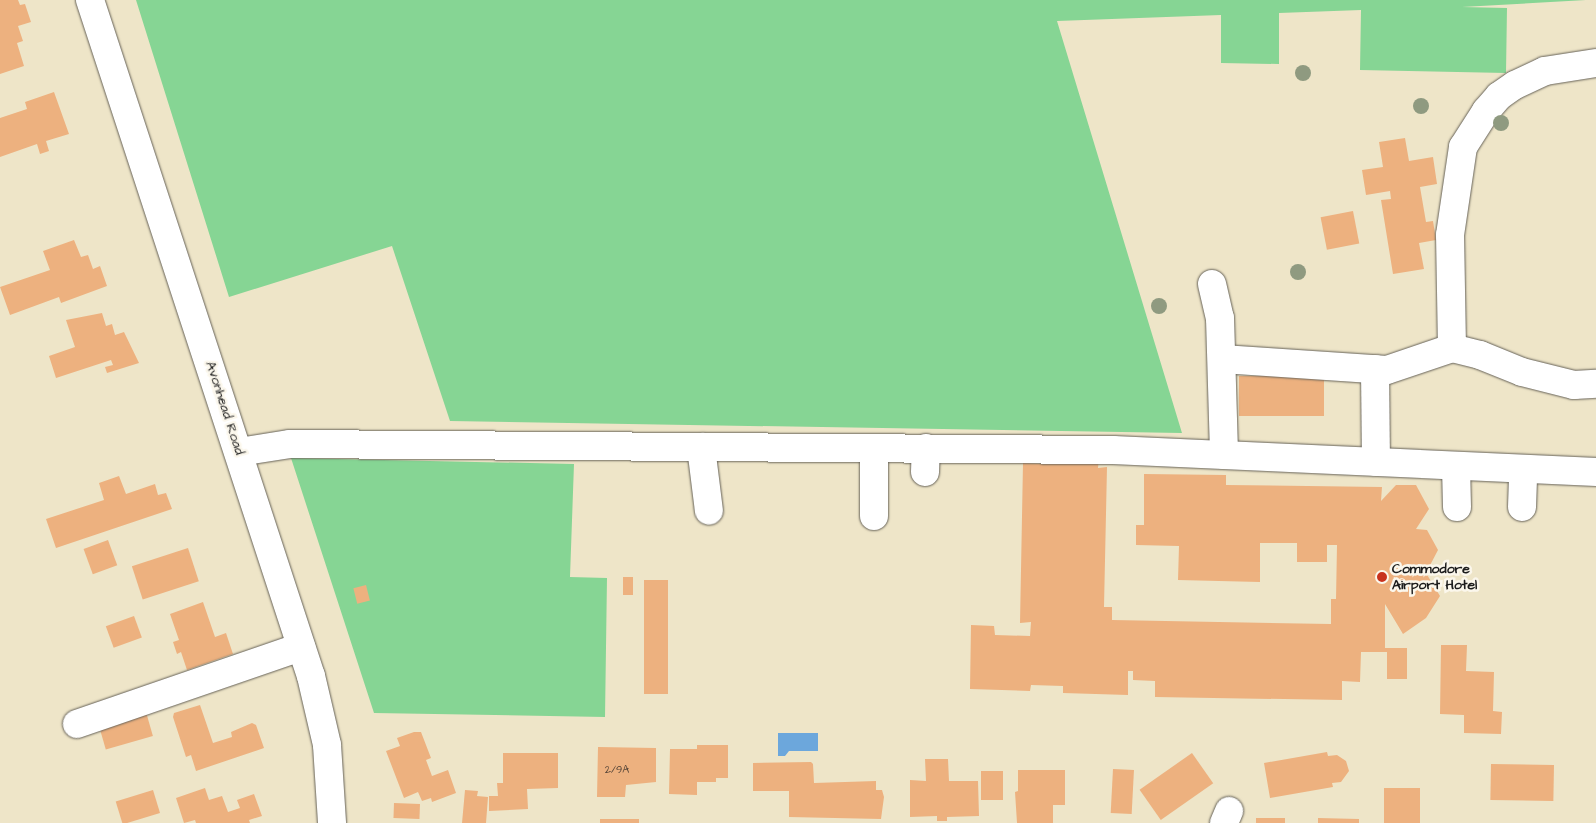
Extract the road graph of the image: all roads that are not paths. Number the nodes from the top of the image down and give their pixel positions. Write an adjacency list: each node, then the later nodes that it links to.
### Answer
1 (90, 0): 10 (street, Avonhead Road)
2 (1596, 63): 4 (street)
3 (1212, 284): 5 (street)
4 (1452, 348): 6 (street); 7 (street)
5 (1222, 359): 6 (street); 11 (street)
6 (1375, 369): 12 (street)
7 (1596, 384)
8 (701, 447): 9 (street); 10 (street); 18 (street)
9 (874, 448): 11 (street); 19 (street)
10 (239, 452): 20 (street, Avonhead Road)
11 (1224, 455): 12 (street)
12 (1376, 462): 13 (street)
13 (1456, 466): 14 (street); 16 (street)
14 (1522, 469): 15 (street); 17 (street)
15 (1596, 472)
16 (1457, 507)
17 (1522, 507)
18 (709, 511)
19 (874, 516)
20 (301, 647): 21 (street); 22 (street, Avonhead Road)
21 (77, 724)
22 (332, 823)

